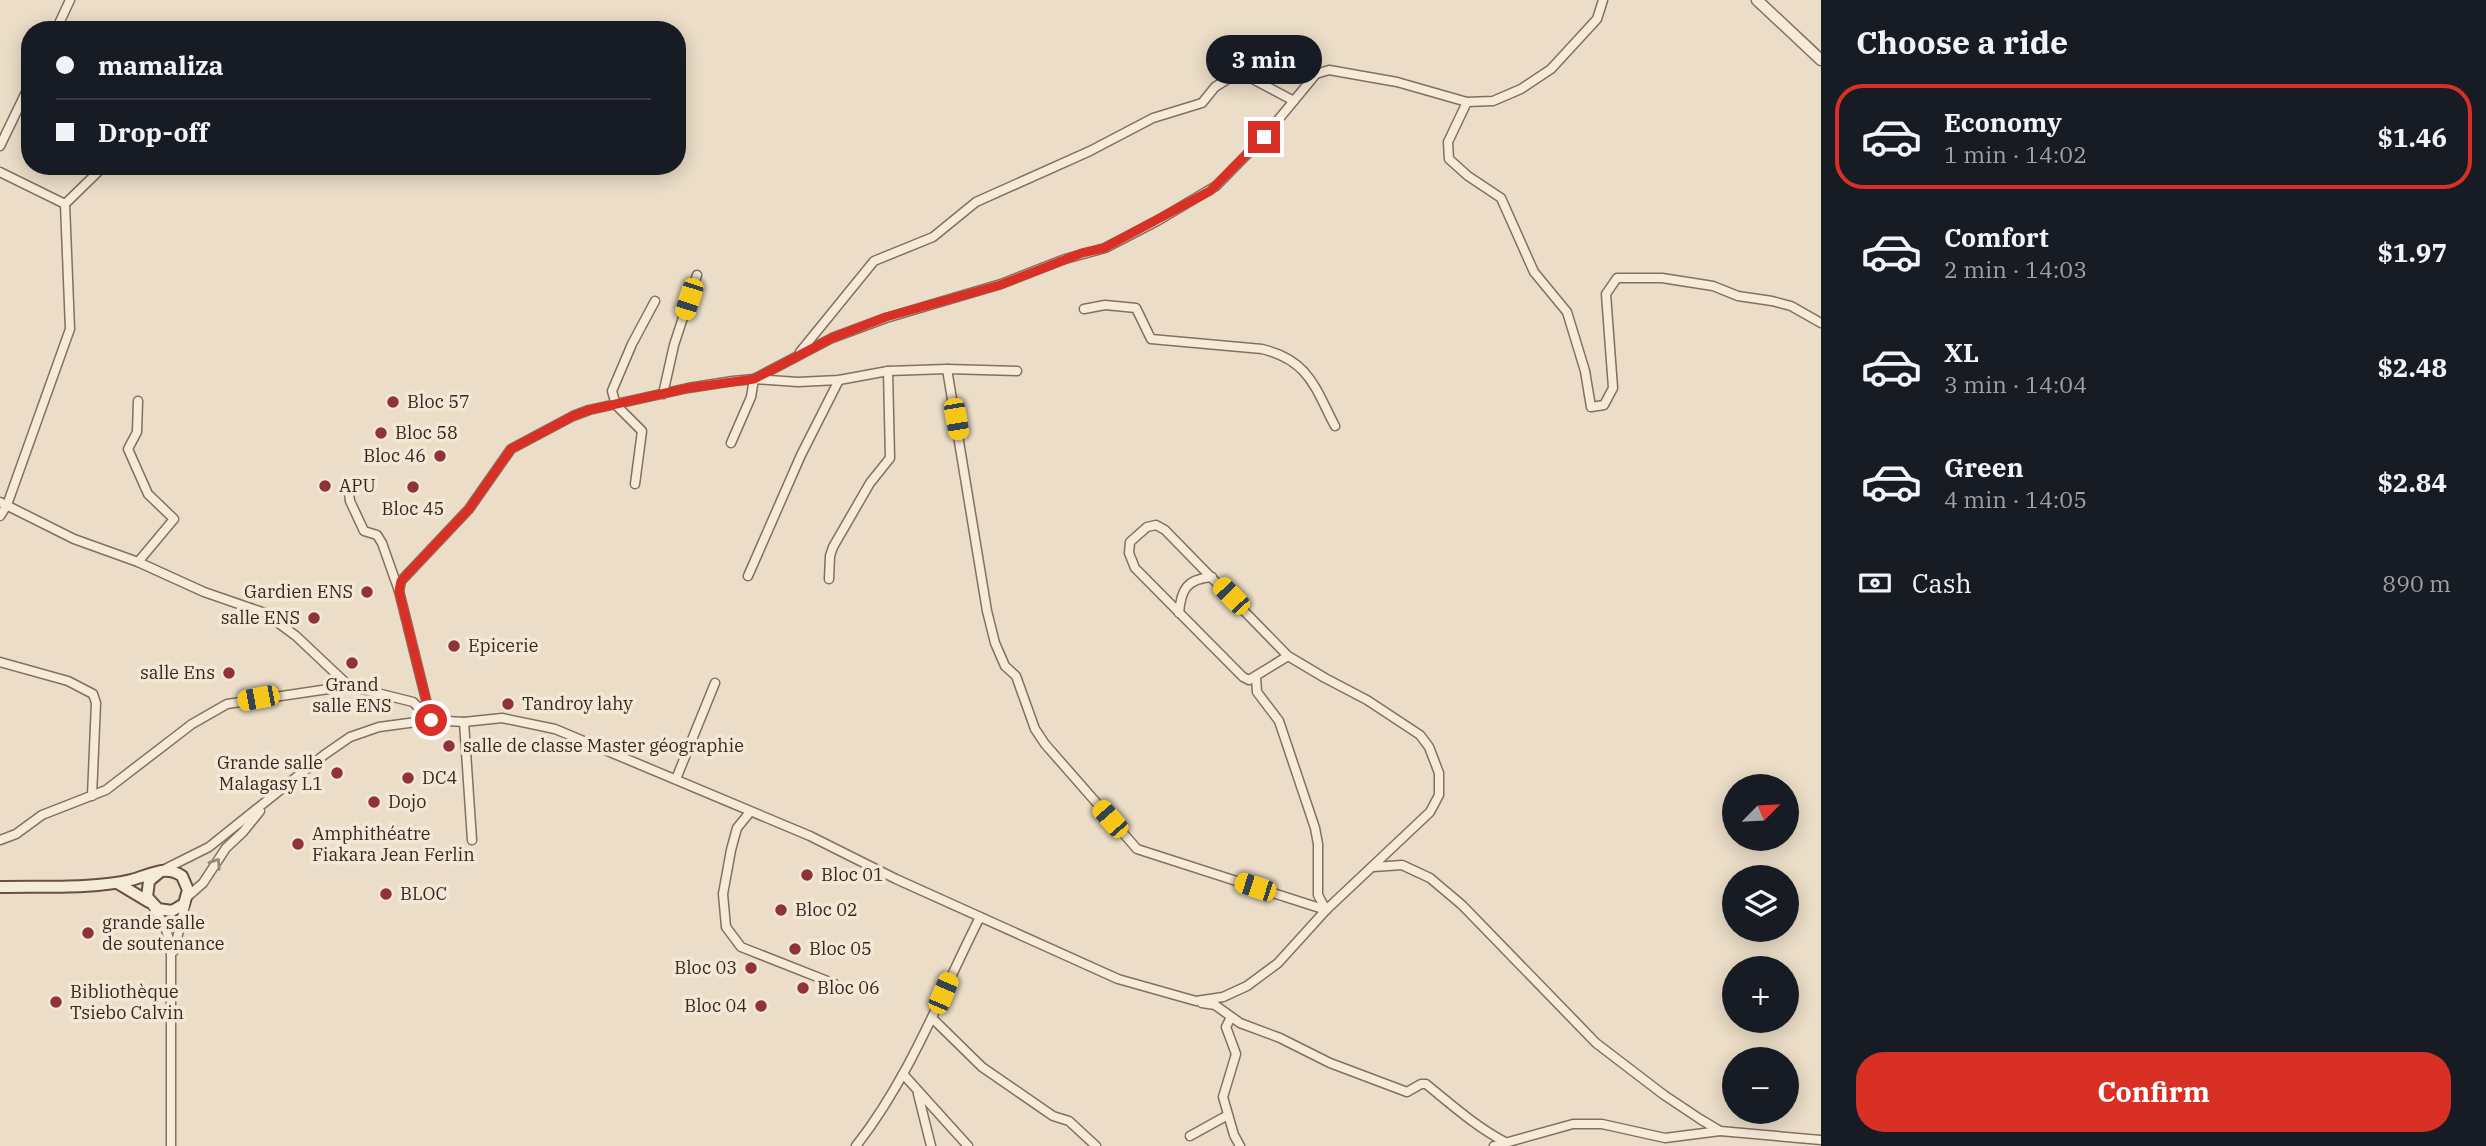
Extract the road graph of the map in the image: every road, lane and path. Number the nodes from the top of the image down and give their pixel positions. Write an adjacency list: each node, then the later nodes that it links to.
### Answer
1 (70, 0): 4 (street)
2 (1603, 0): 7 (street)
3 (1757, 0): 5 (street)
4 (60, 21)
5 (1821, 60)
6 (1294, 101): 7 (street); 17 (street); 17 (street)
7 (1467, 102): 16 (street)
8 (21, 103): 9 (street)
9 (0, 146)
10 (0, 172): 12 (street)
11 (95, 175): 12 (street)
12 (65, 204): 30 (street)
13 (697, 275): 23 (street)
14 (656, 301): 25 (street)
15 (1084, 309): 26 (street)
16 (1821, 323)
17 (799, 354): 21 (street)
18 (947, 369): 19 (street); 20 (street); 57 (street)
19 (1017, 370)
20 (888, 371): 22 (street); 35 (street)
21 (754, 379): 22 (street); 23 (street); 27 (street)
22 (839, 380): 33 (street)
23 (663, 394): 25 (street)
24 (138, 401): 32 (street)
25 (616, 405): 28 (street); 36 (street)
26 (1335, 426)
27 (731, 443)
28 (635, 484)
29 (348, 486): 36 (street)
30 (4, 503): 31 (street); 32 (street)
31 (0, 516)
32 (138, 562): 42 (street)
33 (748, 576)
34 (1212, 577): 37 (street); 37 (street); 38 (street)
35 (829, 579)
36 (399, 591): 43 (street)
37 (1179, 613): 40 (street)
38 (1288, 656): 40 (street); 51 (street)
39 (0, 662): 46 (street)
40 (1256, 677): 57 (street)
41 (715, 683): 45 (street)
42 (349, 686): 43 (street); 46 (street)
43 (431, 720): 44 (street); 47 (street)
44 (464, 722): 45 (street); 50 (street)
45 (676, 779): 48 (street)
46 (92, 796): 49 (street)
47 (268, 800): 52 (street); 55 (street, one-way to 47)
48 (750, 812): 58 (street); 60 (street)
49 (0, 839)
50 (472, 840)
51 (1373, 867): 57 (street); 67 (street)
52 (161, 871): 53 (main road); 55 (main road); 56 (main road)
53 (119, 884): 54 (main road); 56 (main road)
54 (0, 887)
55 (187, 897): 56 (main road); 59 (street)
56 (152, 905): 59 (street)
57 (1326, 910): 61 (street)
58 (980, 917): 61 (street); 63 (street)
59 (173, 968): 72 (street)
60 (835, 984)
61 (1196, 1002): 62 (street)
62 (1231, 1017): 66 (street); 69 (street)
63 (932, 1018): 64 (street); 76 (street)
64 (903, 1074): 65 (street); 73 (street)
65 (918, 1091): 74 (street); 75 (street)
66 (1228, 1115): 68 (street); 77 (street)
67 (1720, 1131): 70 (street); 71 (street)
68 (1190, 1136)
69 (1505, 1142): 70 (street); 78 (street)
70 (1664, 1142)
71 (1816, 1142)
72 (171, 1146)
73 (856, 1146)
74 (931, 1146)
75 (968, 1146)
76 (1096, 1146)
77 (1240, 1146)
78 (1494, 1146)

